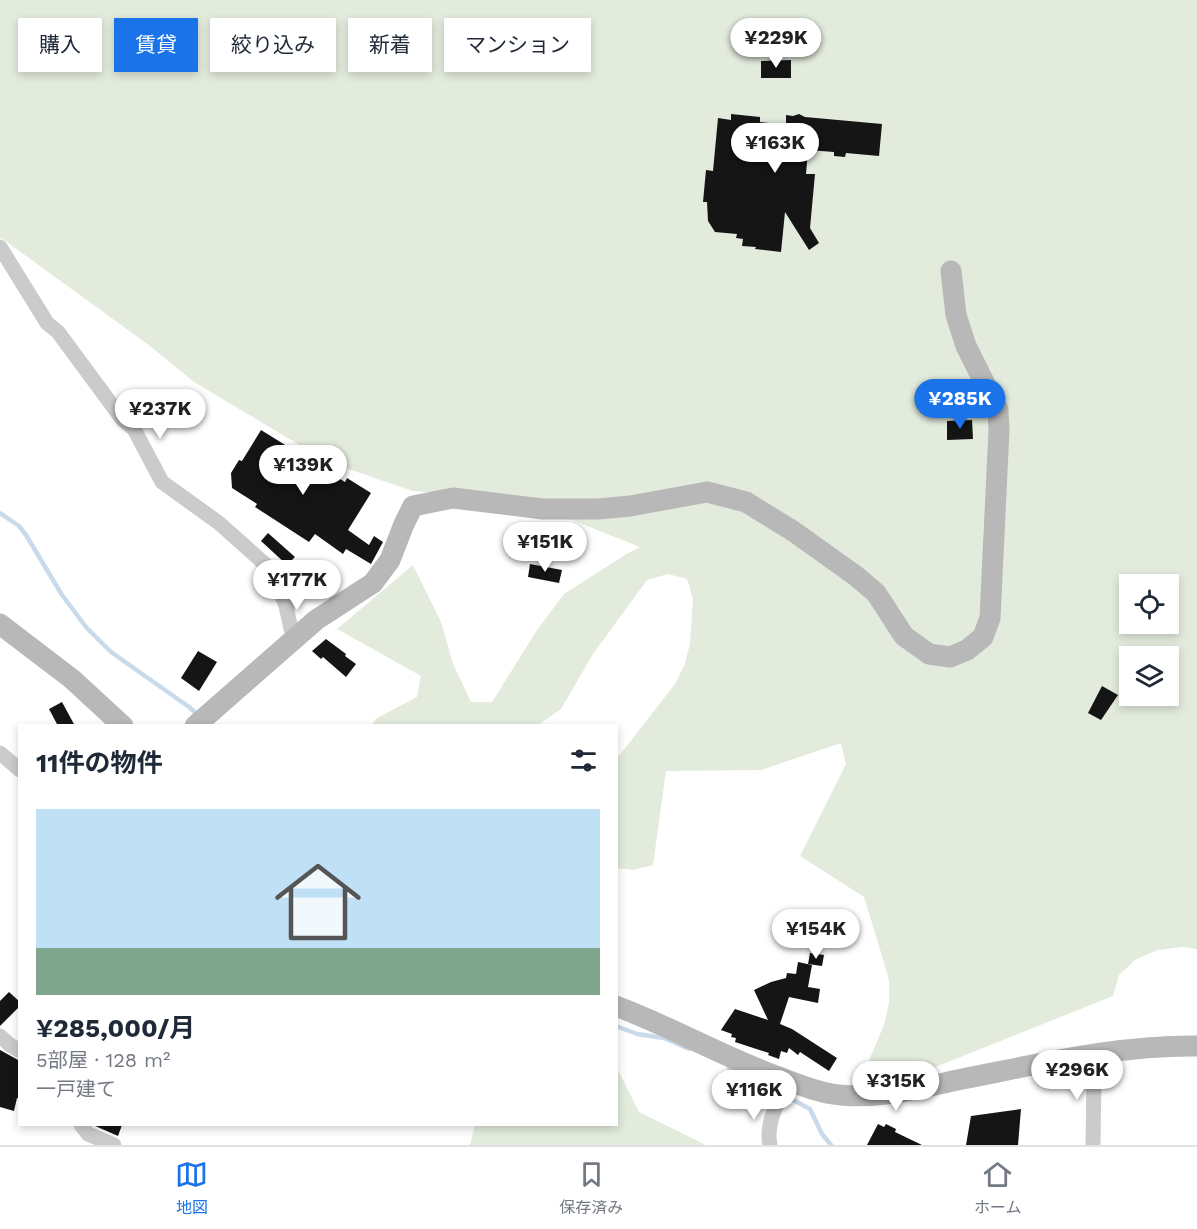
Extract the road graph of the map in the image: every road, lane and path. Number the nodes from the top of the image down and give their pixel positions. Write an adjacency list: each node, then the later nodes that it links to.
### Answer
1 (0, 247): 4 (street)
2 (951, 271): 4 (street)
3 (0, 624): 6 (street)
4 (296, 638): 5 (street)
5 (201, 721)
6 (120, 724)
7 (0, 753): 8 (street)
8 (18, 768)
9 (618, 1007): 14 (street)
10 (0, 1036): 12 (street)
11 (1197, 1046): 13 (street)
12 (18, 1050)
13 (1088, 1054): 14 (street); 18 (street)
14 (787, 1083): 17 (street)
15 (82, 1126): 16 (street)
16 (114, 1145)
17 (770, 1145)
18 (1093, 1145)

